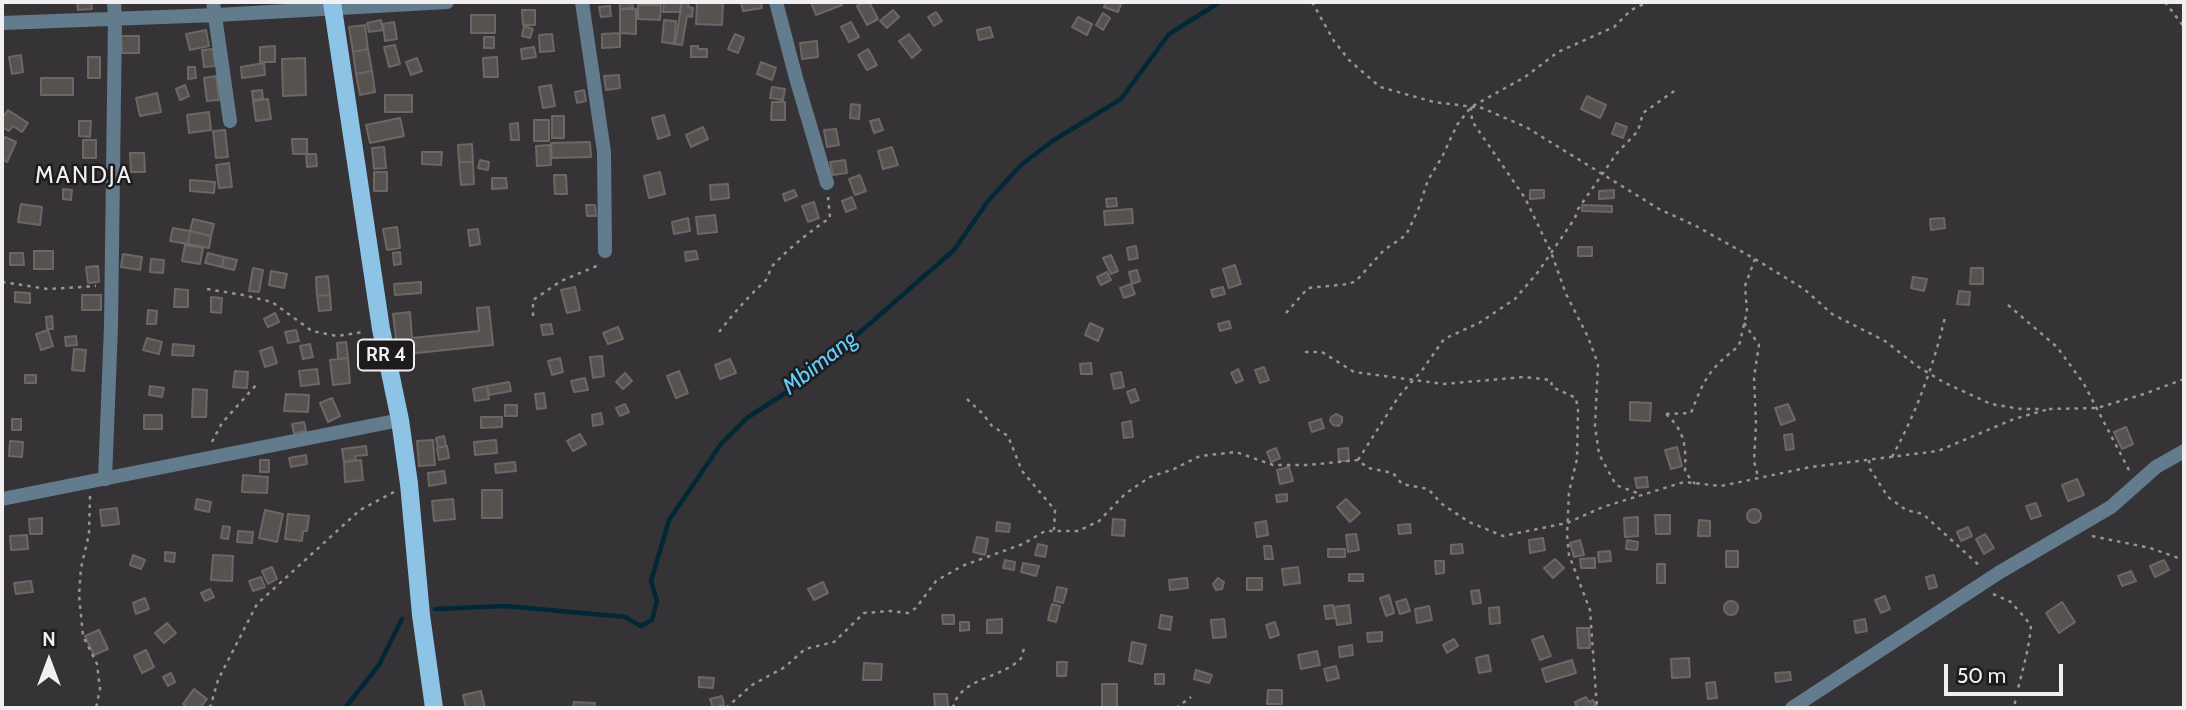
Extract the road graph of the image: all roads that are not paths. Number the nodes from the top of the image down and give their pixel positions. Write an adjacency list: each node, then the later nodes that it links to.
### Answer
1 (114, 2): 7 (street)
2 (447, 2): 5 (street)
3 (582, 2): 11 (street)
4 (776, 2): 10 (street)
5 (332, 5): 6 (street); 12 (main road, RR 4)
6 (214, 8): 7 (street); 9 (street)
7 (115, 19): 8 (street); 14 (street)
8 (2, 23)
9 (230, 121)
10 (827, 183)
11 (605, 251)
12 (400, 420): 14 (street); 16 (main road, RR 4)
13 (2184, 450): 17 (street)
14 (98, 480): 15 (street)
15 (2, 499)
16 (434, 708)
17 (1792, 708)

